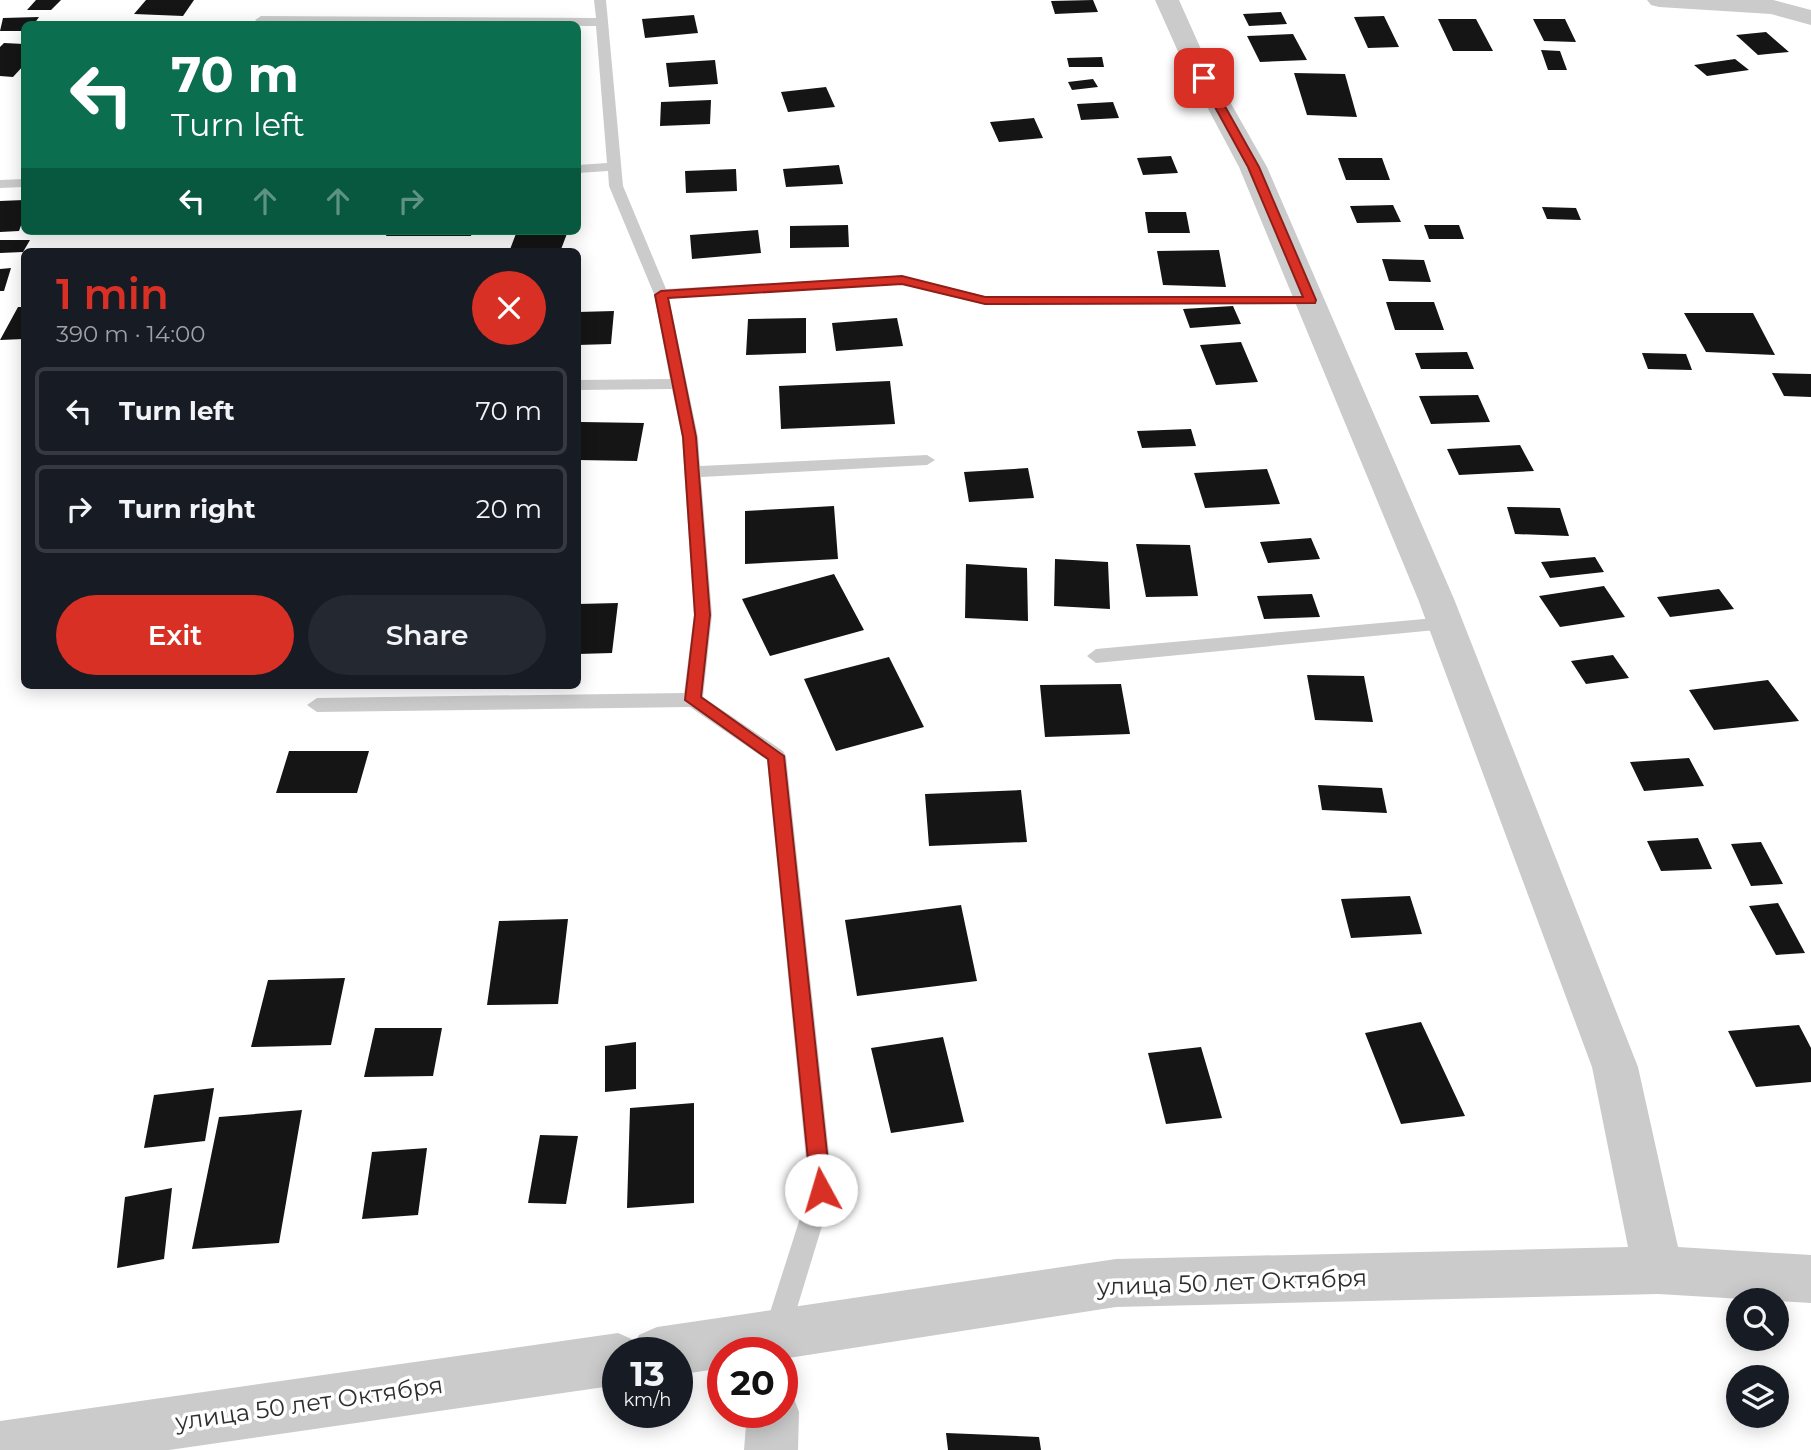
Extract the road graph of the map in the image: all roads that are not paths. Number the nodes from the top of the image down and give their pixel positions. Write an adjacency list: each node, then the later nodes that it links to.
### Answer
1 (600, 0): 8 (lane)
2 (1167, 0): 14 (street)
3 (1659, 0): 4 (street)
4 (1811, 18)
5 (261, 20): 6 (lane)
6 (432, 21)
7 (581, 22): 8 (lane)
8 (602, 22): 9 (lane)
9 (614, 167): 10 (lane); 13 (lane)
10 (581, 169)
11 (21, 183): 12 (lane)
12 (0, 184)
13 (661, 295): 14 (lane); 15 (lane)
14 (1310, 300): 19 (street)
15 (679, 384): 16 (lane); 18 (lane)
16 (581, 385)
17 (927, 460): 18 (lane)
18 (692, 472): 21 (lane)
19 (1446, 623): 20 (lane); 23 (street)
20 (1096, 656)
21 (693, 700): 22 (lane); 25 (lane)
22 (317, 705)
23 (1658, 1270): 24 (street, улица 50 лет Октября); 26 (street, улица 50 лет Октября)
24 (1811, 1279)
25 (778, 1337)
26 (798, 1340)
27 (602, 1361): 29 (street, улица 50 лет Октября)
28 (772, 1428): 30 (street)
29 (0, 1448)
30 (771, 1450)

